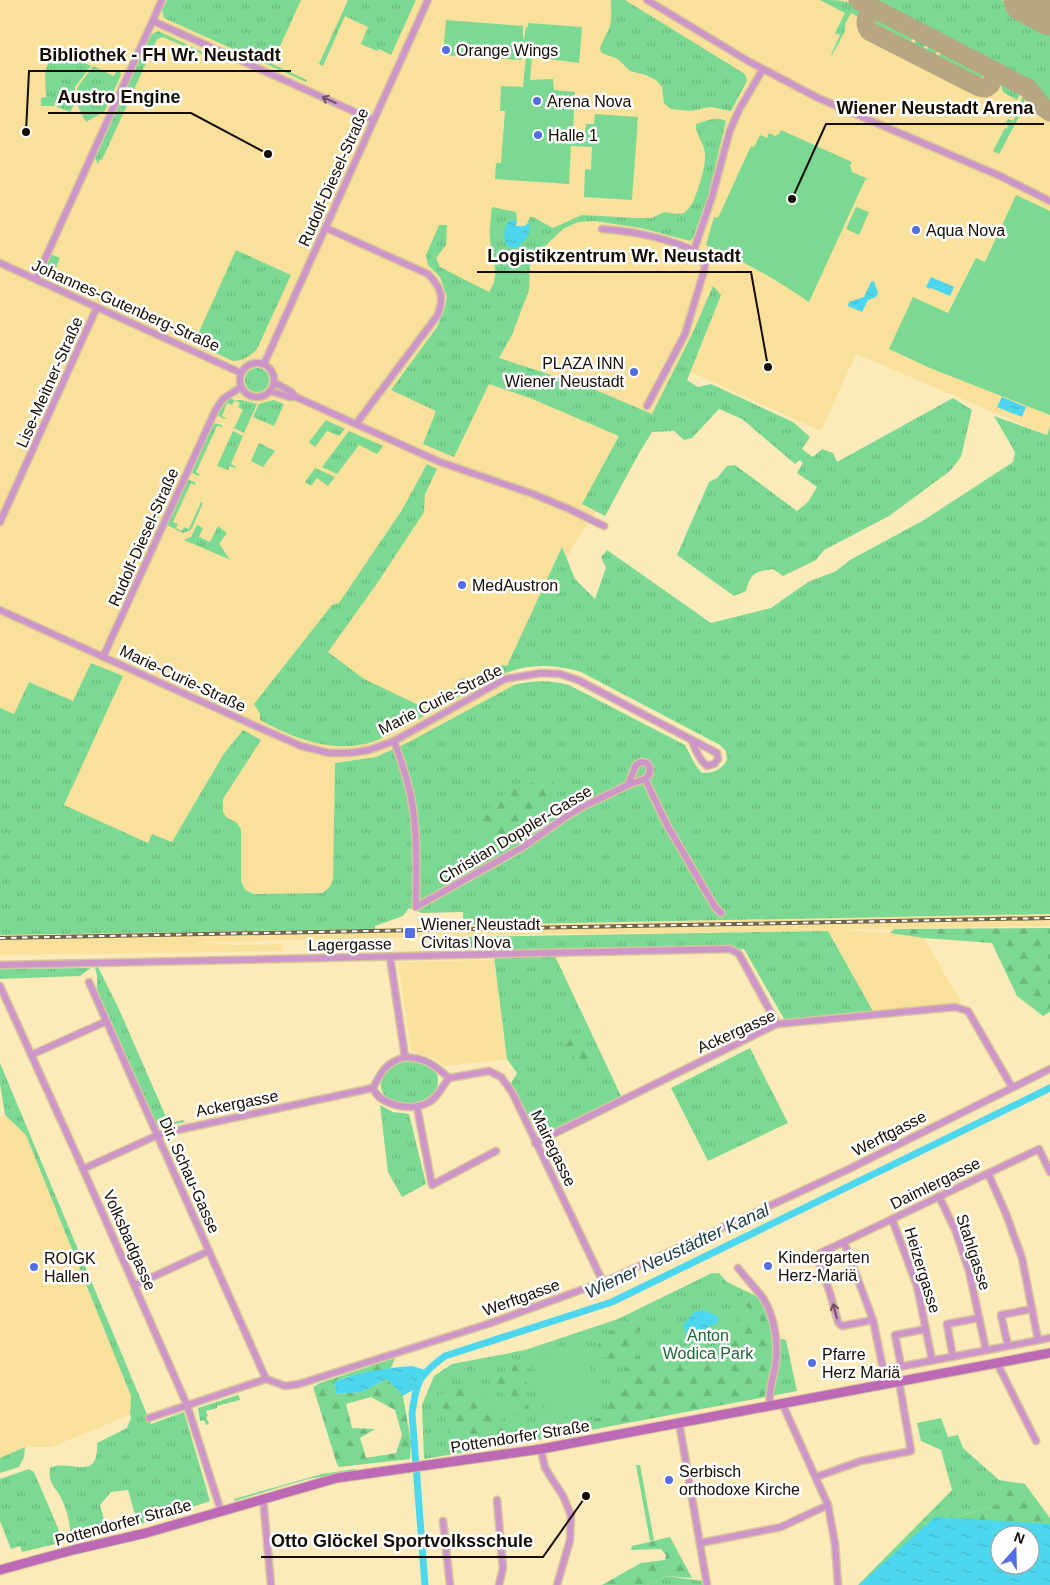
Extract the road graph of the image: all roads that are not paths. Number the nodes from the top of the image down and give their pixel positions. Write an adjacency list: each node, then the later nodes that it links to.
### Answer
1 (162, 0): 4 (street)
2 (428, 0): 6 (street, Rudolf-Diesel-Straße)
3 (647, 0): 5 (street)
4 (153, 22): 6 (street, one-way to 4); 12 (street)
5 (763, 69): 7 (street); 10 (street)
6 (373, 120): 8 (street, Rudolf-Diesel-Straße)
7 (1050, 201)
8 (326, 228): 14 (street, Rudolf-Diesel-Straße); 19 (street)
9 (602, 229): 10 (street)
10 (694, 250): 18 (street)
11 (0, 263): 12 (street, Johannes-Gutenberg-Straße)
12 (36, 280): 13 (street, Johannes-Gutenberg-Straße)
13 (97, 307): 15 (street, Johannes-Gutenberg-Straße); 20 (street, Lise-Meitner-Straße)
14 (264, 364): 15 (street); 17 (street)
15 (241, 373): 16 (street)
16 (241, 387): 17 (street); 23 (street, Rudolf-Diesel-Straße)
17 (272, 387): 19 (street)
18 (647, 406)
19 (356, 424): 21 (street)
20 (0, 522)
21 (604, 526)
22 (0, 610): 23 (street, Marie-Curie-Straße)
23 (103, 657): 24 (street, Marie-Curie-Straße)
24 (251, 724): 26 (street, Marie Curie-Straße)
25 (692, 740): 26 (street, Marie Curie-Straße)
26 (394, 741): 28 (street, Christian Doppler-Gasse)
27 (645, 779): 28 (street, Christian Doppler-Gasse); 28 (street); 29 (street)
28 (628, 786)
29 (721, 913)
30 (390, 957): 31 (street, Lagergasse); 35 (street, Lagergasse); 37 (street)
31 (0, 965)
32 (89, 982): 34 (street, Dir. Schau-Gasse)
33 (0, 986): 36 (street, Volksbadgasse)
34 (107, 1021): 36 (street); 43 (street, Dir. Schau-Gasse)
35 (777, 1024): 40 (street, Ackergasse); 44 (street, Ackergasse)
36 (31, 1055): 46 (street, Volksbadgasse)
37 (405, 1057): 39 (street); 41 (street)
38 (1050, 1069): 40 (street, Werftgasse)
39 (449, 1078): 42 (street); 44 (street, Mairegasse)
40 (1012, 1087): 54 (street, Werftgasse)
41 (373, 1088): 42 (street); 43 (street, Ackergasse)
42 (417, 1106): 45 (street)
43 (158, 1135): 46 (street, Ackergasse); 52 (street, Dir. Schau-Gasse)
44 (535, 1143): 54 (street, Mairegasse)
45 (496, 1151)
46 (83, 1168): 55 (street, Volksbadgasse)
47 (1050, 1172): 48 (street, Daimlergasse)
48 (988, 1173): 49 (street, Daimlergasse); 56 (street)
49 (940, 1196): 50 (street, Daimlergasse); 57 (street, Stahlgasse)
50 (892, 1219): 51 (street, Daimlergasse); 59 (street, Heizergasse)
51 (844, 1242): 58 (street); 58 (street, Daimlergasse, one-way to 51)
52 (209, 1251): 55 (street); 70 (street, Dir. Schau-Gasse)
53 (738, 1268): 75 (street)
54 (603, 1282): 70 (street, Werftgasse)
55 (134, 1285): 74 (street, Volksbadgasse)
56 (1032, 1310): 61 (street); 62 (street)
57 (979, 1318): 63 (street, Stahlgasse); 65 (street)
58 (873, 1320): 69 (street)
59 (926, 1329): 66 (street, Heizergasse); 68 (street, Heizergasse)
60 (1050, 1338): 61 (street)
61 (1038, 1340): 62 (street)
62 (1008, 1346): 63 (street)
63 (986, 1350): 65 (street)
64 (1050, 1353): 67 (main road, Pottendorfer Straße)
65 (953, 1356): 66 (street)
66 (932, 1360): 68 (street)
67 (996, 1363): 71 (main road, Pottendorfer Straße); 78 (street)
68 (901, 1366): 69 (street)
69 (884, 1370): 72 (street)
70 (266, 1379): 74 (street)
71 (899, 1381): 72 (main road, Pottendorfer Straße); 80 (street)
72 (886, 1383): 73 (main road, Pottendorfer Straße)
73 (782, 1403): 75 (main road, Pottendorfer Straße); 80 (street)
74 (187, 1405): 76 (street); 84 (street, Volksbadgasse)
75 (770, 1405): 77 (main road, Pottendorfer Straße)
76 (149, 1418)
77 (679, 1422): 79 (main road, Pottendorfer Straße); 86 (street)
78 (1036, 1441)
79 (541, 1449): 81 (main road, Pottendorfer Straße); 91 (street)
80 (816, 1477): 83 (street)
81 (263, 1498): 84 (main road, Pottendorfer Straße); 88 (street)
82 (497, 1500): 90 (street)
83 (828, 1505): 86 (street); 93 (street)
84 (221, 1511): 87 (main road, Pottendorfer Straße)
85 (443, 1521): 89 (street)
86 (700, 1543): 92 (street)
87 (0, 1570)
88 (271, 1585)
89 (450, 1585)
90 (500, 1585)
91 (557, 1585)
92 (707, 1585)
93 (838, 1585)

